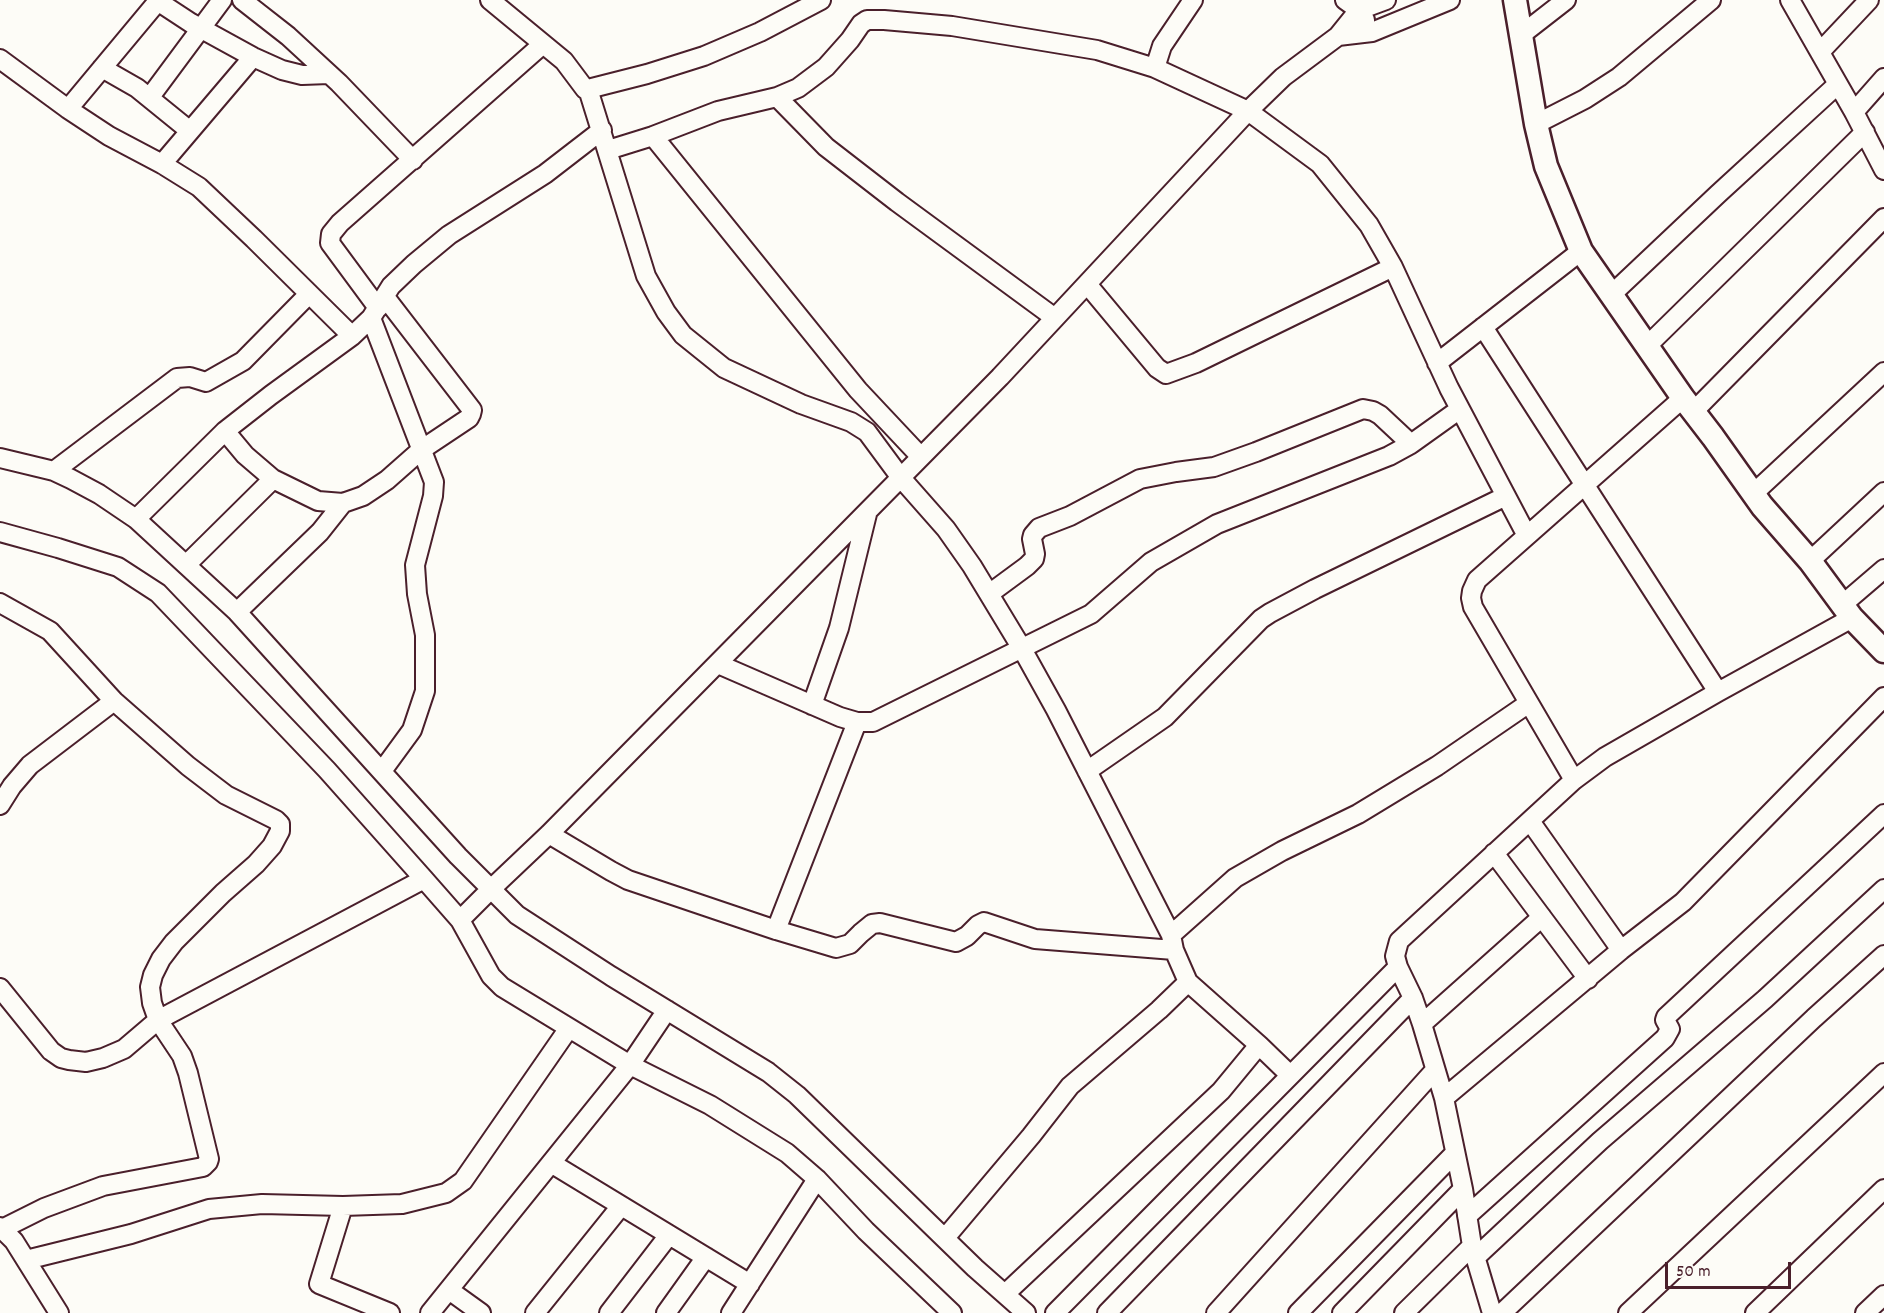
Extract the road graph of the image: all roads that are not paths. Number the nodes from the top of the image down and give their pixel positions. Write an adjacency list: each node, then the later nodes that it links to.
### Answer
1 (157, 0): 16 (street); 24 (street)
2 (222, 0): 16 (street)
3 (242, 0): 26 (street)
4 (490, 0): 15 (street)
5 (821, 0): 29 (street)
6 (1193, 0): 25 (street)
7 (1386, 0): 14 (street)
8 (1450, 0): 17 (street)
9 (1515, 0): 18 (street)
10 (1566, 0): 18 (street)
11 (1711, 0): 35 (street)
12 (1790, 0): 21 (street)
13 (1869, 0): 21 (street)
14 (1352, 5): 17 (street); 19 (street)
15 (511, 6): 20 (street)
16 (201, 28): 22 (street); 30 (street)
17 (1372, 32): 19 (street)
18 (1521, 35): 35 (street)
19 (1338, 36): 33 (street)
20 (543, 44): 29 (street); 41 (street)
21 (1820, 52): 28 (street)
22 (253, 57): 26 (street); 37 (street)
23 (0, 59): 32 (street)
24 (102, 68): 30 (street); 32 (street)
25 (1155, 68): 31 (street); 33 (street)
26 (328, 74): 41 (street)
27 (1884, 78): 34 (street)
28 (1838, 84): 34 (street); 49 (street)
29 (588, 89): 36 (street)
30 (150, 97): 37 (street)
31 (777, 98): 39 (street); 51 (street)
32 (68, 109): 42 (street)
33 (1248, 111): 46 (street); 47 (street)
34 (1854, 111): 38 (street)
35 (1536, 124): 45 (street)
36 (602, 130): 40 (street); 50 (street)
37 (190, 131): 42 (street)
38 (1865, 132): 43 (street); 54 (street)
39 (653, 136): 40 (street); 62 (street)
40 (608, 150): 65 (street)
41 (413, 160): 50 (street)
42 (162, 164): 48 (street)
43 (1884, 170)
44 (1884, 218): 57 (street)
45 (1581, 251): 49 (street); 52 (street)
46 (1393, 267): 47 (street); 55 (street)
47 (1087, 284): 51 (street)
48 (309, 294): 53 (street); 64 (street)
49 (1611, 295): 54 (street)
50 (378, 308): 53 (street); 61 (street); 61 (street)
51 (1055, 318): 62 (street)
52 (1483, 327): 55 (street); 67 (street)
53 (351, 336): 59 (street)
54 (1647, 346): 57 (street)
55 (1437, 363): 58 (street)
56 (1884, 372): 69 (street)
57 (1688, 405): 67 (street); 69 (street)
58 (1460, 410): 60 (street); 70 (street)
59 (225, 431): 66 (street); 73 (street)
60 (1411, 444): 79 (street); 83 (street)
61 (421, 450): 71 (street); 92 (street)
62 (921, 457): 65 (street)
63 (0, 458): 64 (street)
64 (54, 471): 73 (street)
65 (901, 478): 72 (street); 79 (street)
66 (273, 479): 71 (street); 77 (street)
67 (1583, 484): 75 (street); 86 (street)
68 (1884, 492): 76 (street)
69 (1754, 493): 76 (street)
70 (1506, 496): 75 (street); 93 (street)
71 (343, 503): 82 (street)
72 (867, 513): 85 (street); 90 (street)
73 (136, 519): 77 (street)
74 (0, 532): 100 (street)
75 (1526, 534): 89 (street)
76 (1810, 561): 81 (street)
77 (186, 565): 82 (street)
78 (1884, 569): 81 (street)
79 (989, 594): 83 (street)
80 (0, 603): 88 (street)
81 (1847, 611): 84 (street); 86 (street)
82 (237, 612): 92 (street)
83 (1021, 647): 91 (street); 93 (street)
84 (1884, 651)
85 (718, 663): 90 (street); 98 (street)
86 (1718, 692): 94 (street)
87 (1884, 697): 107 (street)
88 (114, 701): 95 (street); 115 (street)
89 (1529, 703): 94 (street); 106 (street)
90 (812, 705): 91 (street)
91 (857, 722): 105 (street)
92 (382, 771): 101 (street)
93 (1087, 771): 106 (street)
94 (1574, 780): 97 (street)
95 (0, 805)
96 (1884, 814): 131 (street)
97 (1530, 821): 99 (street); 107 (street)
98 (549, 834): 101 (street); 105 (street)
99 (1494, 853): 103 (street); 109 (street)
100 (424, 879): 104 (street); 115 (street)
101 (491, 889): 104 (street); 114 (street)
102 (1884, 889): 135 (street)
103 (1542, 917): 110 (street); 116 (street)
104 (460, 920): 117 (street)
105 (776, 930): 106 (street)
106 (1173, 942): 111 (street)
107 (1621, 951): 110 (street)
108 (1884, 955): 159 (street)
109 (1398, 967): 113 (street); 122 (street)
110 (1588, 979): 123 (street)
111 (1188, 982): 118 (street); 134 (street)
112 (0, 988): 115 (street)
113 (1413, 998): 116 (street); 153 (street)
114 (667, 1010): 119 (street); 134 (street)
115 (158, 1020): 132 (street)
116 (1422, 1024): 120 (street)
117 (568, 1028): 119 (street); 129 (street)
118 (1259, 1045): 122 (street); 140 (street)
119 (630, 1065): 125 (street); 126 (street)
120 (1436, 1070): 123 (street); 154 (street)
121 (1884, 1073): 160 (street)
122 (1289, 1074): 152 (street)
123 (1444, 1098): 124 (street)
124 (1454, 1154): 127 (street); 155 (street)
125 (551, 1164): 130 (street); 139 (street)
126 (817, 1179): 138 (street); 150 (street)
127 (1463, 1189): 131 (street); 156 (street)
128 (1884, 1189): 161 (street)
129 (343, 1206): 137 (street); 143 (street)
130 (621, 1206): 133 (street); 146 (street)
131 (1467, 1216): 135 (street)
132 (1, 1228): 137 (street)
133 (669, 1235): 136 (street); 147 (street)
134 (945, 1238): 140 (street)
135 (1474, 1251): 157 (street); 158 (street)
136 (706, 1257): 138 (street); 148 (street)
137 (26, 1260): 142 (street)
138 (750, 1284): 149 (street)
139 (449, 1290): 144 (street); 145 (street)
140 (1005, 1294): 151 (street)
141 (1884, 1295): 162 (street)
142 (59, 1313)
143 (390, 1313)
144 (430, 1313)
145 (481, 1313)
146 (536, 1313)
147 (609, 1313)
148 (666, 1313)
149 (731, 1313)
150 (952, 1313)
151 (1026, 1313)
152 (1055, 1313)
153 (1107, 1313)
154 (1216, 1313)
155 (1298, 1313)
156 (1342, 1313)
157 (1404, 1313)
158 (1492, 1313)
159 (1502, 1313)
160 (1628, 1313)
161 (1755, 1313)
162 (1866, 1313)

